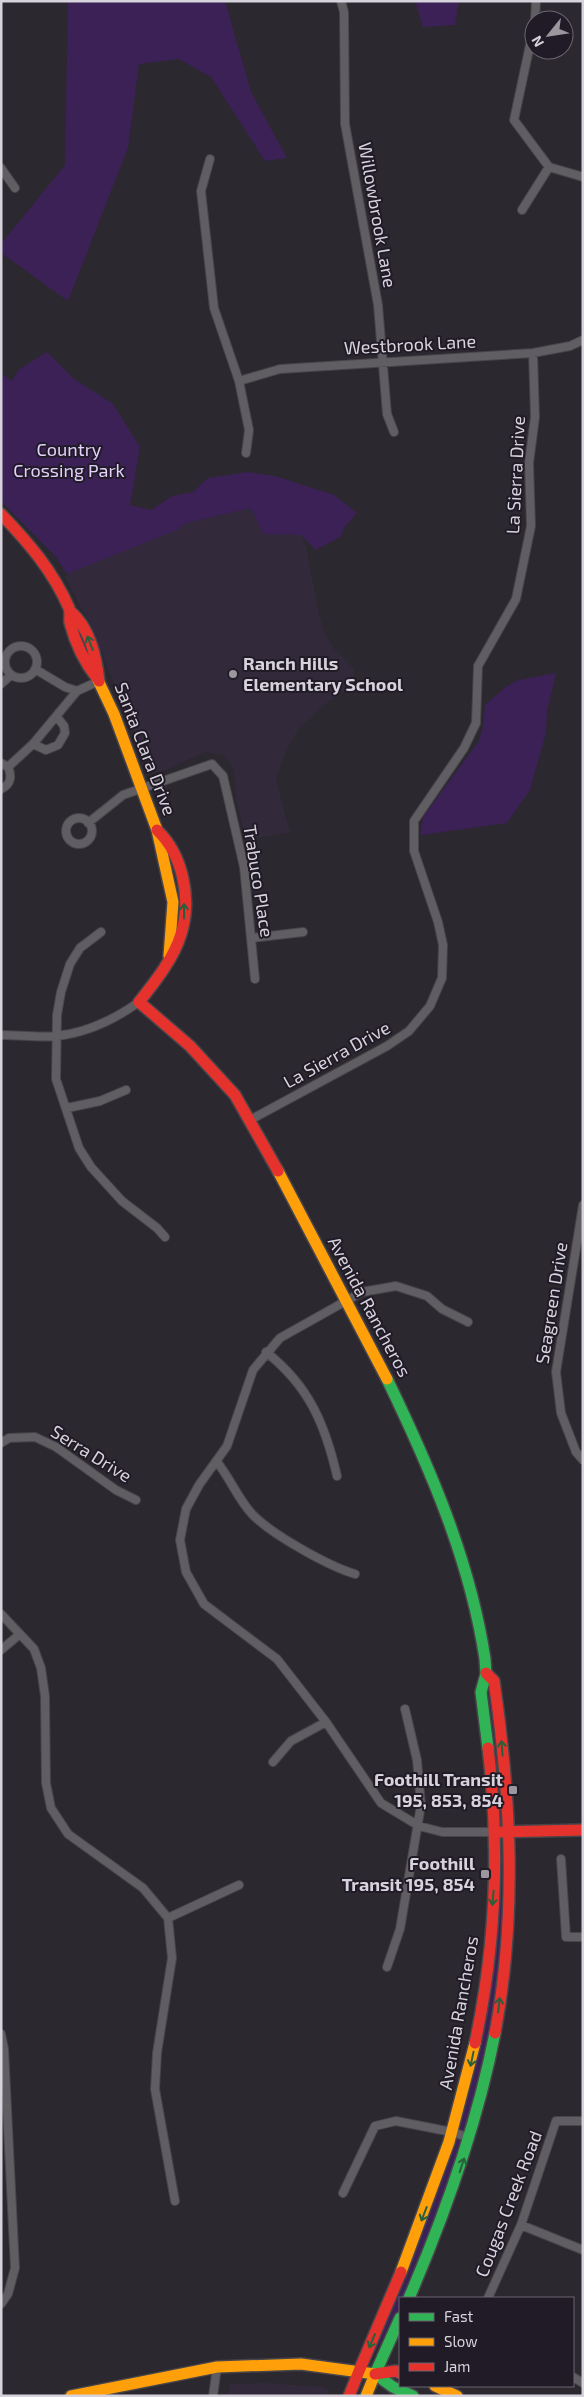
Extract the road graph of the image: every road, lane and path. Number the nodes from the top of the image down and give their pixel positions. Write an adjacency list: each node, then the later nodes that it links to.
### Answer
1 (342, 1): 11 (street, Willowbrook Lane)
2 (527, 60): 5 (street)
3 (210, 159): 12 (street)
4 (1, 168): 7 (street)
5 (549, 168): 6 (street); 8 (street)
6 (583, 177)
7 (15, 188)
8 (522, 210)
9 (583, 340): 10 (street, Westbrook Lane)
10 (533, 353): 11 (street, Westbrook Lane); 36 (street, La Sierra Drive)
11 (382, 362): 12 (street, Westbrook Lane); 13 (street, Willowbrook Lane)
12 (239, 381): 14 (street)
13 (394, 432)
14 (246, 453)
15 (1, 514): 18 (main road, Santa Clara Drive)
16 (35, 669): 17 (street); 17 (street); 20 (street)
17 (11, 674): 19 (street)
18 (99, 681): 20 (street); 24 (main road, Santa Clara Drive)
19 (1, 684)
20 (76, 692): 21 (street)
21 (57, 718): 22 (street); 22 (street)
22 (33, 744): 23 (street)
23 (5, 765): 25 (street)
24 (142, 787): 26 (street); 29 (street, Trabuco Place); 31 (main road, Santa Clara Drive)
25 (1, 789)
26 (88, 823)
27 (101, 932): 33 (street)
28 (303, 932): 29 (street)
29 (252, 938): 30 (street, Trabuco Place)
30 (255, 979)
31 (140, 1002): 33 (street); 36 (main road, Avenida Rancheros)
32 (1, 1035): 33 (street)
33 (56, 1036): 35 (street)
34 (126, 1090): 35 (street)
35 (67, 1108): 38 (street)
36 (250, 1120): 39 (main road, Avenida Rancheros)
37 (583, 1205): 43 (street, Seagreen Drive)
38 (165, 1237)
39 (347, 1301): 40 (street); 41 (street); 51 (main road, Avenida Rancheros)
40 (468, 1322)
41 (266, 1352): 44 (street); 45 (street)
42 (1, 1443): 46 (street, Serra Drive)
43 (583, 1460)
44 (217, 1462): 47 (street); 53 (street)
45 (337, 1476)
46 (136, 1500)
47 (356, 1574)
48 (1, 1614): 49 (street)
49 (20, 1634): 50 (street); 61 (street)
50 (1, 1650)
51 (486, 1673): 57 (main road, Avenida Rancheros); 58 (main road, Avenida Rancheros, one-way to 51)
52 (405, 1709): 55 (street)
53 (326, 1722): 54 (street); 55 (street)
54 (273, 1762)
55 (419, 1826): 57 (street); 63 (street)
56 (583, 1830): 58 (main road)
57 (495, 1832): 58 (main road); 66 (main road, Avenida Rancheros, one-way to 66)
58 (510, 1832): 67 (main road, Avenida Rancheros, one-way to 58)
59 (561, 1859): 62 (street)
60 (239, 1884): 61 (street)
61 (168, 1918): 69 (street)
62 (583, 1937)
63 (387, 1967)
64 (1, 2034): 74 (street)
65 (583, 2121): 70 (street, Cougas Creek Road)
66 (452, 2132): 67 (street); 68 (street); 77 (main road, Avenida Rancheros, one-way to 77)
67 (470, 2138): 72 (main road, Avenida Rancheros, one-way to 67)
68 (343, 2192)
69 (175, 2201)
70 (520, 2225): 71 (street); 73 (street, Cougas Creek Road)
71 (583, 2250)
72 (410, 2297)
73 (488, 2297)
74 (1, 2304)
75 (399, 2320): 79 (main road)
76 (217, 2366): 77 (main road); 81 (main road); 82 (street)
77 (359, 2371): 79 (main road); 83 (main road, Avenida Rancheros)
78 (399, 2372): 79 (main road)
79 (375, 2374): 84 (main road); 85 (main road)
80 (437, 2387): 86 (main road)
81 (70, 2396)
82 (213, 2396)
83 (348, 2396)
84 (366, 2396)
85 (413, 2396)
86 (457, 2396)

